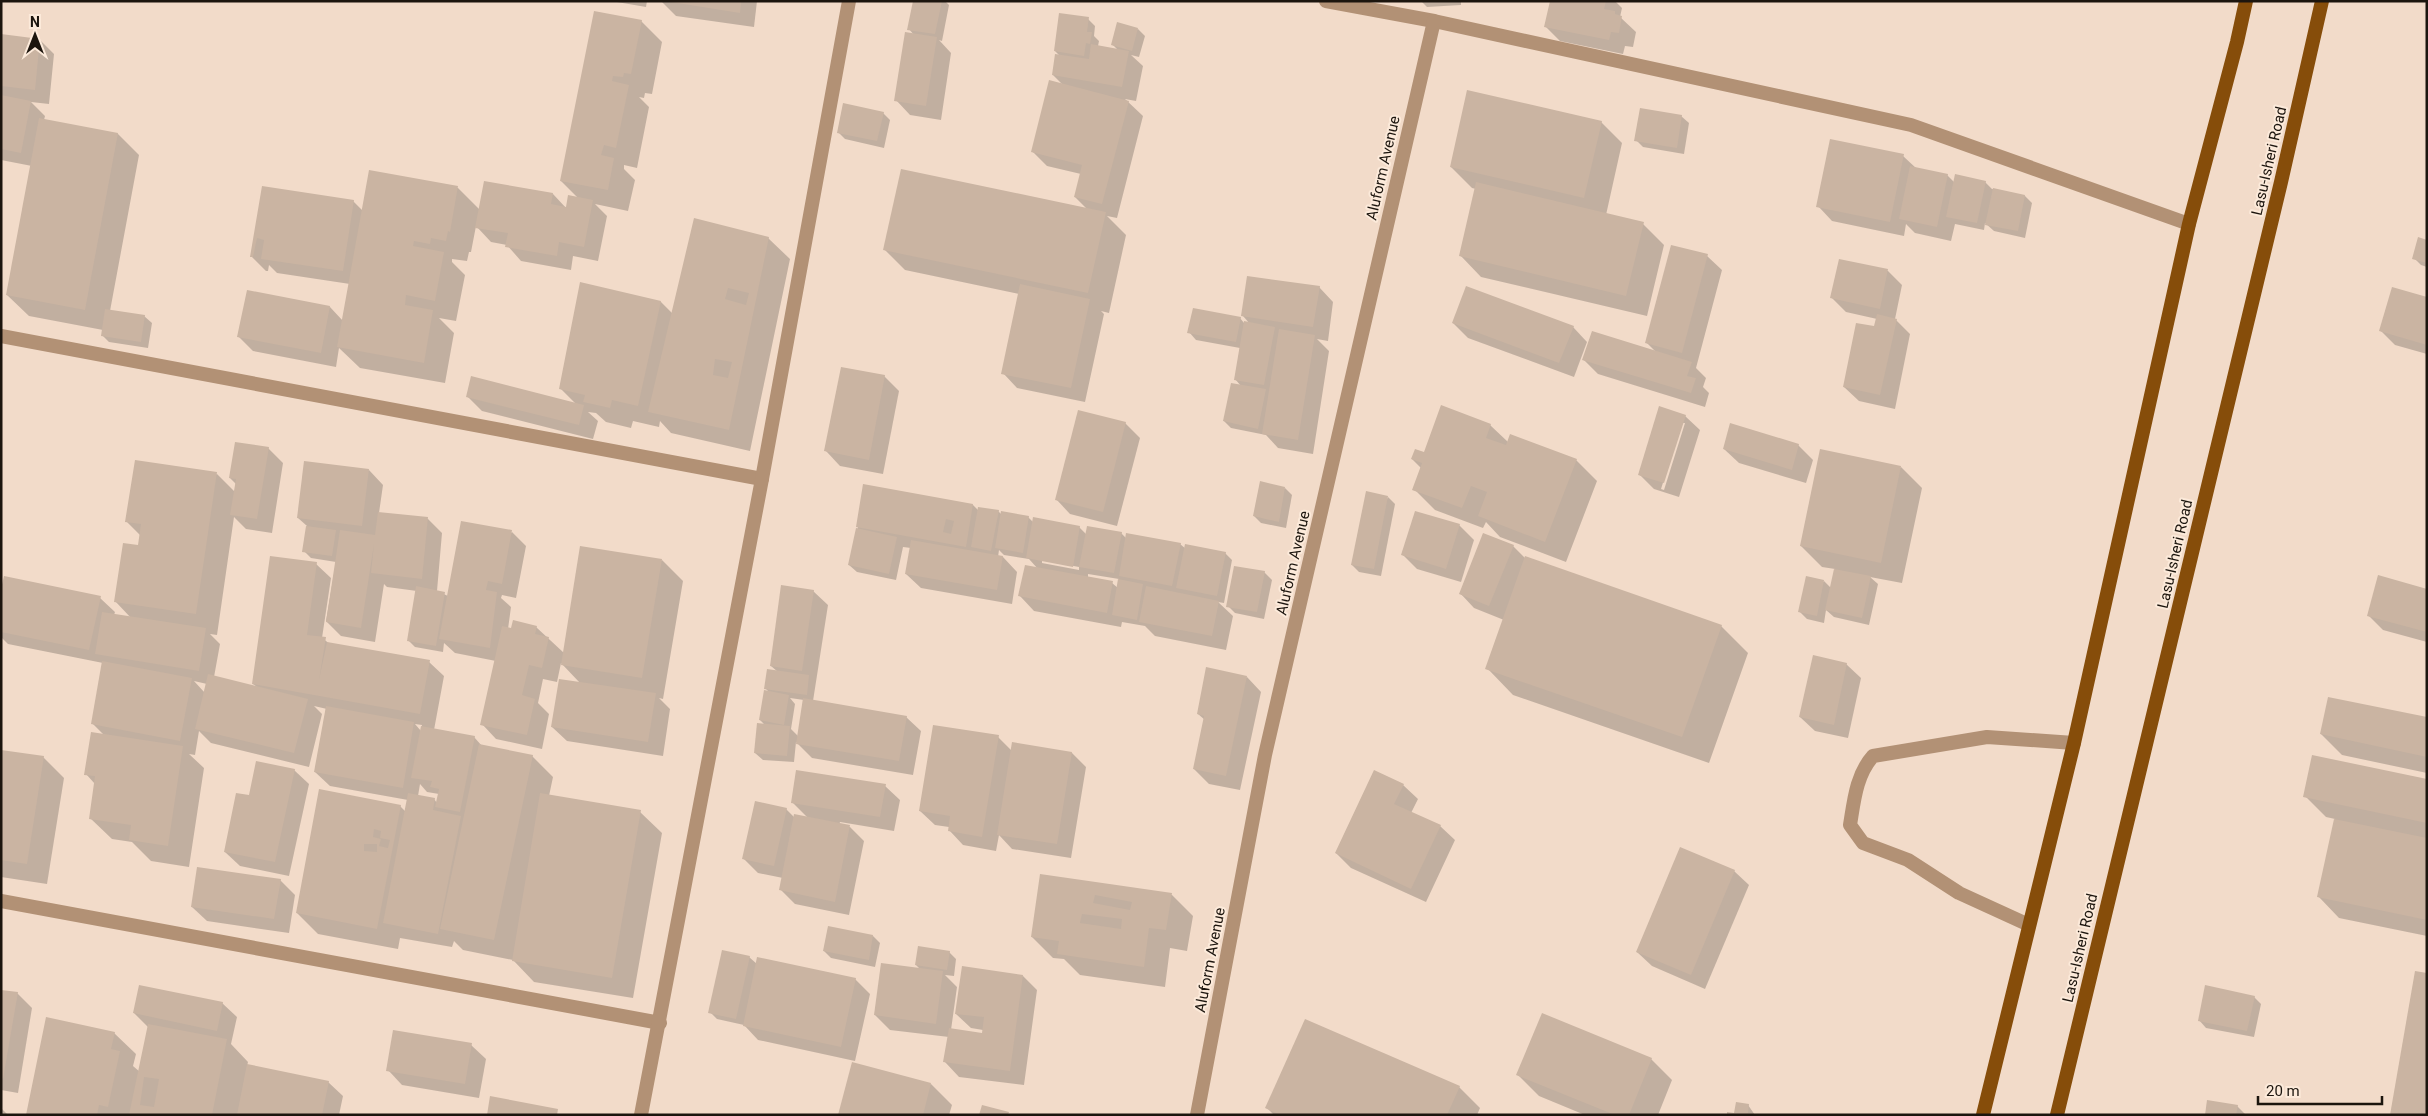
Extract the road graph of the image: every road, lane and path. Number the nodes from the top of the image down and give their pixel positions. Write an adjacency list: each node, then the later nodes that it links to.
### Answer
1 (849, 1): 8 (street)
2 (1326, 1): 5 (street)
3 (2246, 1): 6 (main road)
4 (2322, 1): 16 (main road, Lasu-Isheri Road)
5 (1434, 21): 6 (street); 14 (street, Aluform Avenue)
6 (2190, 224): 9 (main road)
7 (1, 336): 8 (street)
8 (762, 479): 12 (street)
9 (2074, 743): 11 (main road); 11 (street)
10 (1, 901): 12 (street)
11 (2029, 925): 15 (main road)
12 (660, 1023): 13 (street)
13 (642, 1115)
14 (1197, 1115)
15 (1983, 1115)
16 (2057, 1115)

